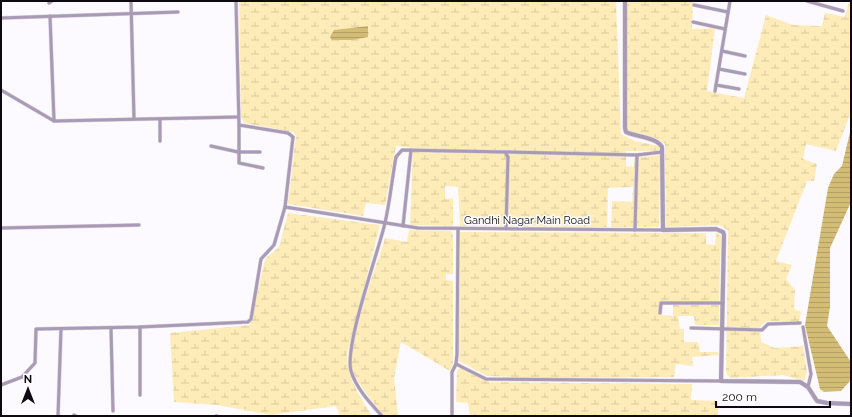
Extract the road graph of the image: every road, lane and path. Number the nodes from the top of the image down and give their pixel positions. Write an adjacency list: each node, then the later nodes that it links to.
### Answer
1 (131, 1): 10 (street)
2 (236, 1): 23 (street)
3 (625, 1): 34 (street)
4 (730, 1): 9 (street)
5 (807, 1): 7 (street)
6 (694, 5): 9 (street)
7 (843, 11)
8 (178, 12): 10 (street)
9 (728, 12): 14 (street)
10 (132, 14): 11 (street); 24 (street)
11 (50, 16): 12 (street); 26 (street)
12 (1, 18)
13 (694, 22): 14 (street)
14 (725, 29): 15 (street)
15 (722, 51): 16 (street); 17 (street)
16 (746, 56)
17 (719, 69): 18 (street); 19 (street)
18 (745, 74)
19 (716, 85): 20 (street); 22 (street)
20 (739, 89)
21 (1, 90): 26 (street)
22 (716, 90)
23 (237, 117): 25 (street); 27 (street)
24 (134, 119): 25 (street); 26 (street)
25 (160, 119): 28 (street)
26 (54, 121)
27 (239, 124): 31 (street); 37 (street)
28 (160, 141)
29 (211, 146): 31 (street)
30 (411, 150): 33 (street); 38 (street); 40 (street)
31 (238, 152): 32 (street); 36 (street)
32 (260, 152)
33 (505, 152): 35 (street); 42 (street)
34 (662, 152): 35 (street); 45 (street)
35 (637, 155): 44 (street)
36 (263, 168)
37 (285, 207): 38 (street, Gandhi Nagar Main Road); 49 (street)
38 (385, 223): 40 (street, Gandhi Nagar Main Road); 63 (street)
39 (139, 225): 41 (street)
40 (404, 226): 43 (street, Gandhi Nagar Main Road)
41 (1, 228)
42 (506, 228): 43 (street, Gandhi Nagar Main Road); 44 (street, Gandhi Nagar Main Road)
43 (458, 229): 55 (street)
44 (635, 230): 45 (street, Gandhi Nagar Main Road)
45 (663, 230): 46 (street, Gandhi Nagar Main Road)
46 (723, 303): 47 (street); 54 (street, Gandhi Nagar Main Road)
47 (660, 314)
48 (800, 323): 54 (street)
49 (140, 327): 51 (street); 59 (street)
50 (803, 327): 58 (street)
51 (111, 328): 53 (street); 61 (street)
52 (691, 328): 54 (street)
53 (61, 329): 57 (street); 62 (street)
54 (722, 329): 56 (street, Gandhi Nagar Main Road)
55 (456, 364): 56 (street); 64 (street)
56 (721, 381): 58 (street)
57 (1, 385)
58 (808, 387): 60 (street)
59 (140, 394)
60 (851, 404)
61 (113, 411)
62 (58, 416)
63 (382, 416)
64 (452, 416)

